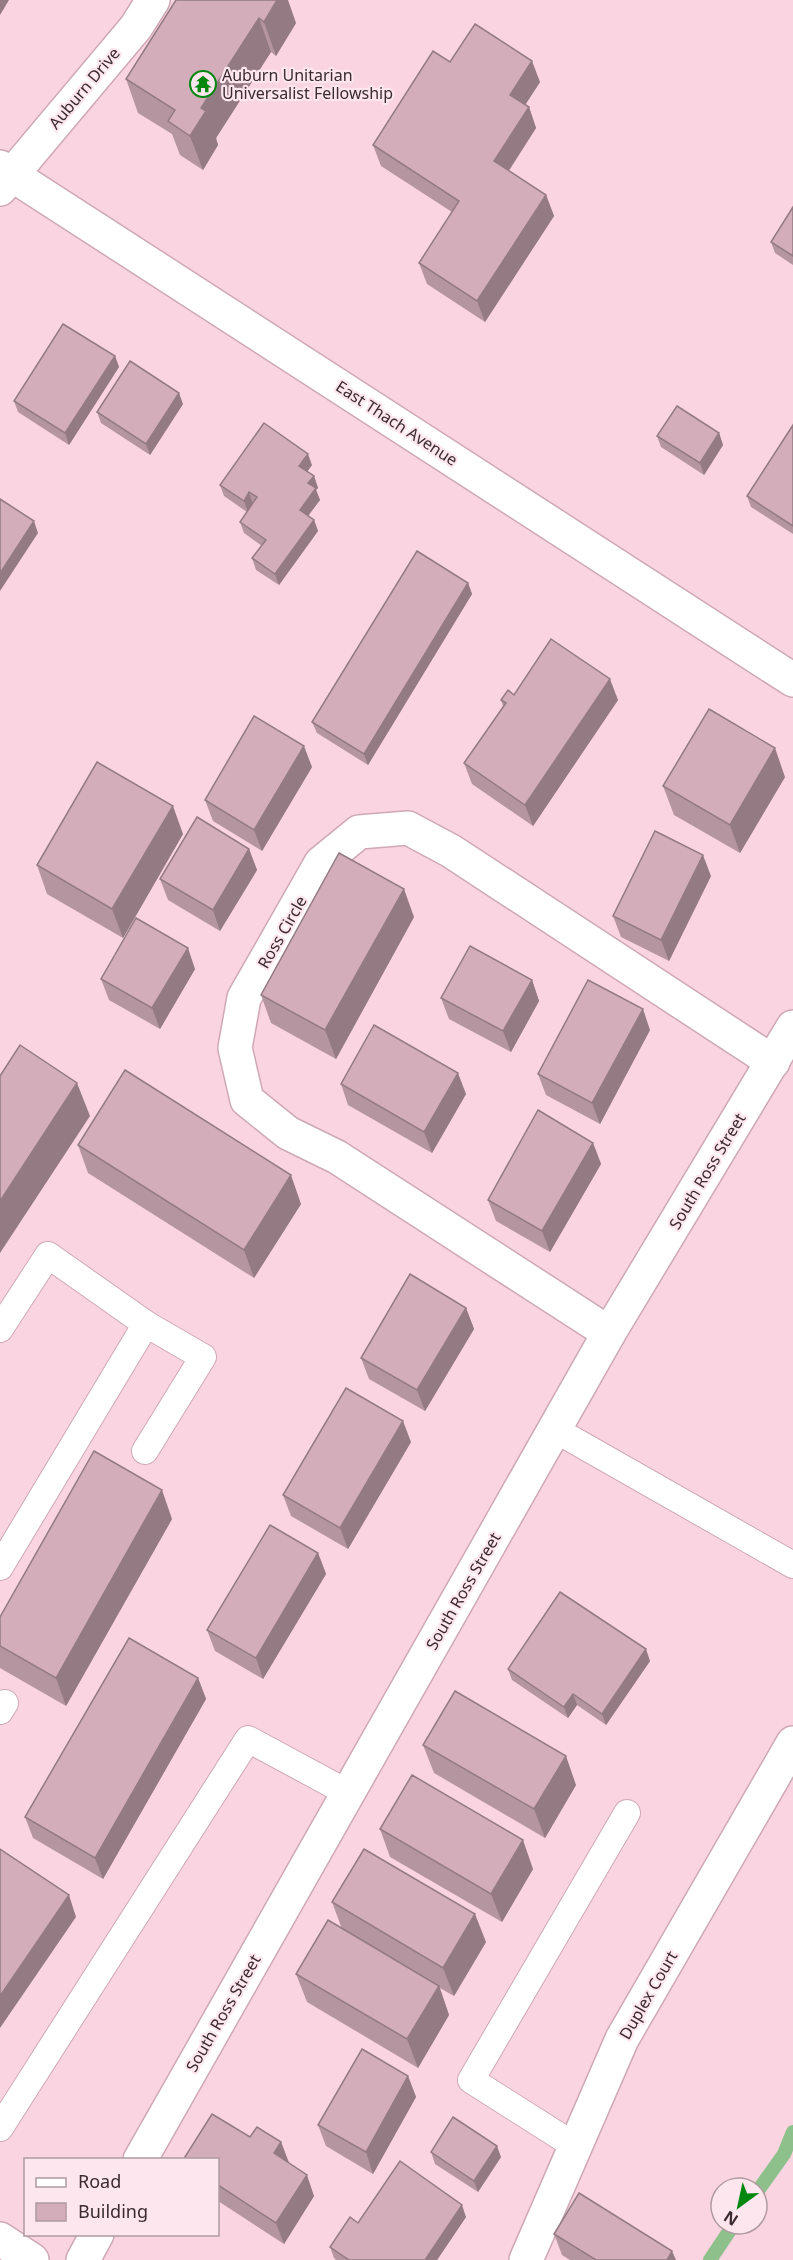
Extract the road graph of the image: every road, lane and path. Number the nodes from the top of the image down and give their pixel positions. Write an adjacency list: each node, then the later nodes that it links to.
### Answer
1 (153, 0): 2 (street, Auburn Drive)
2 (4, 177): 3 (street, East Thach Avenue)
3 (793, 680)
4 (793, 1027): 5 (street, South Ross Street)
5 (772, 1062): 8 (street, South Ross Street); 8 (street, Ross Circle)
6 (146, 1324): 7 (lane); 10 (lane); 12 (lane)
7 (0, 1329)
8 (609, 1333): 9 (street, South Ross Street)
9 (554, 1429): 11 (lane); 14 (street, South Ross Street)
10 (145, 1451)
11 (793, 1565)
12 (0, 1567)
13 (793, 1743): 17 (street, Duplex Court)
14 (348, 1793): 16 (lane); 18 (street, South Ross Street)
15 (627, 1813): 17 (lane)
16 (0, 2128)
17 (576, 2146): 23 (street, Duplex Court)
18 (141, 2158)
19 (96, 2236): 22 (street)
20 (0, 2239): 21 (street)
21 (32, 2260)
22 (83, 2260)
23 (526, 2260)

